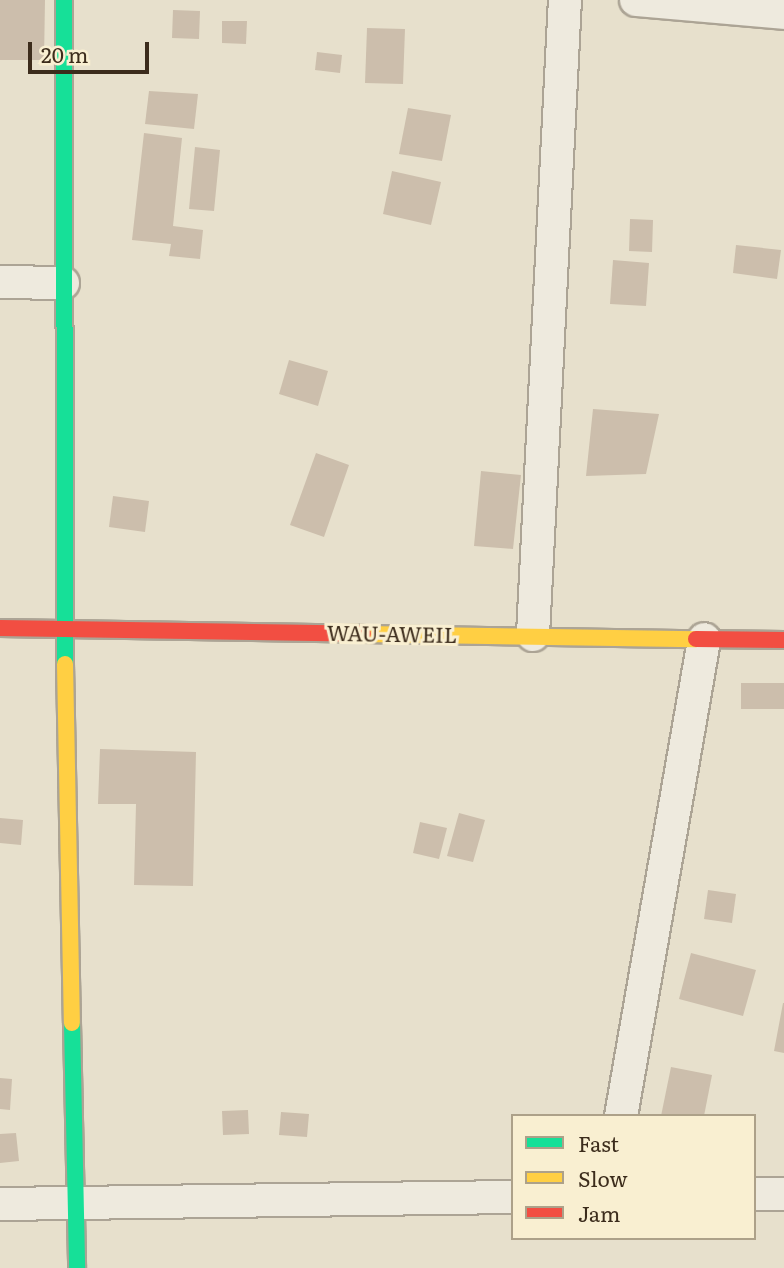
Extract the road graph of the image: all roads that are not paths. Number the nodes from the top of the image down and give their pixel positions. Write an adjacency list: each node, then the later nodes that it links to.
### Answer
1 (64, 0): 6 (street)
2 (565, 0): 9 (street)
3 (636, 0): 4 (street)
4 (784, 13)
5 (0, 282): 6 (street)
6 (63, 283): 8 (street)
7 (0, 628): 8 (street, WAU-AWEIL)
8 (64, 629): 9 (street, WAU-AWEIL); 17 (street)
9 (533, 635): 10 (street, WAU-AWEIL)
10 (704, 639): 11 (street, WAU-AWEIL); 12 (street)
11 (784, 640)
12 (621, 1114)
13 (756, 1194): 14 (street)
14 (784, 1194)
15 (511, 1198): 17 (street)
16 (0, 1204): 17 (street)
17 (76, 1205): 18 (street)
18 (77, 1268)

